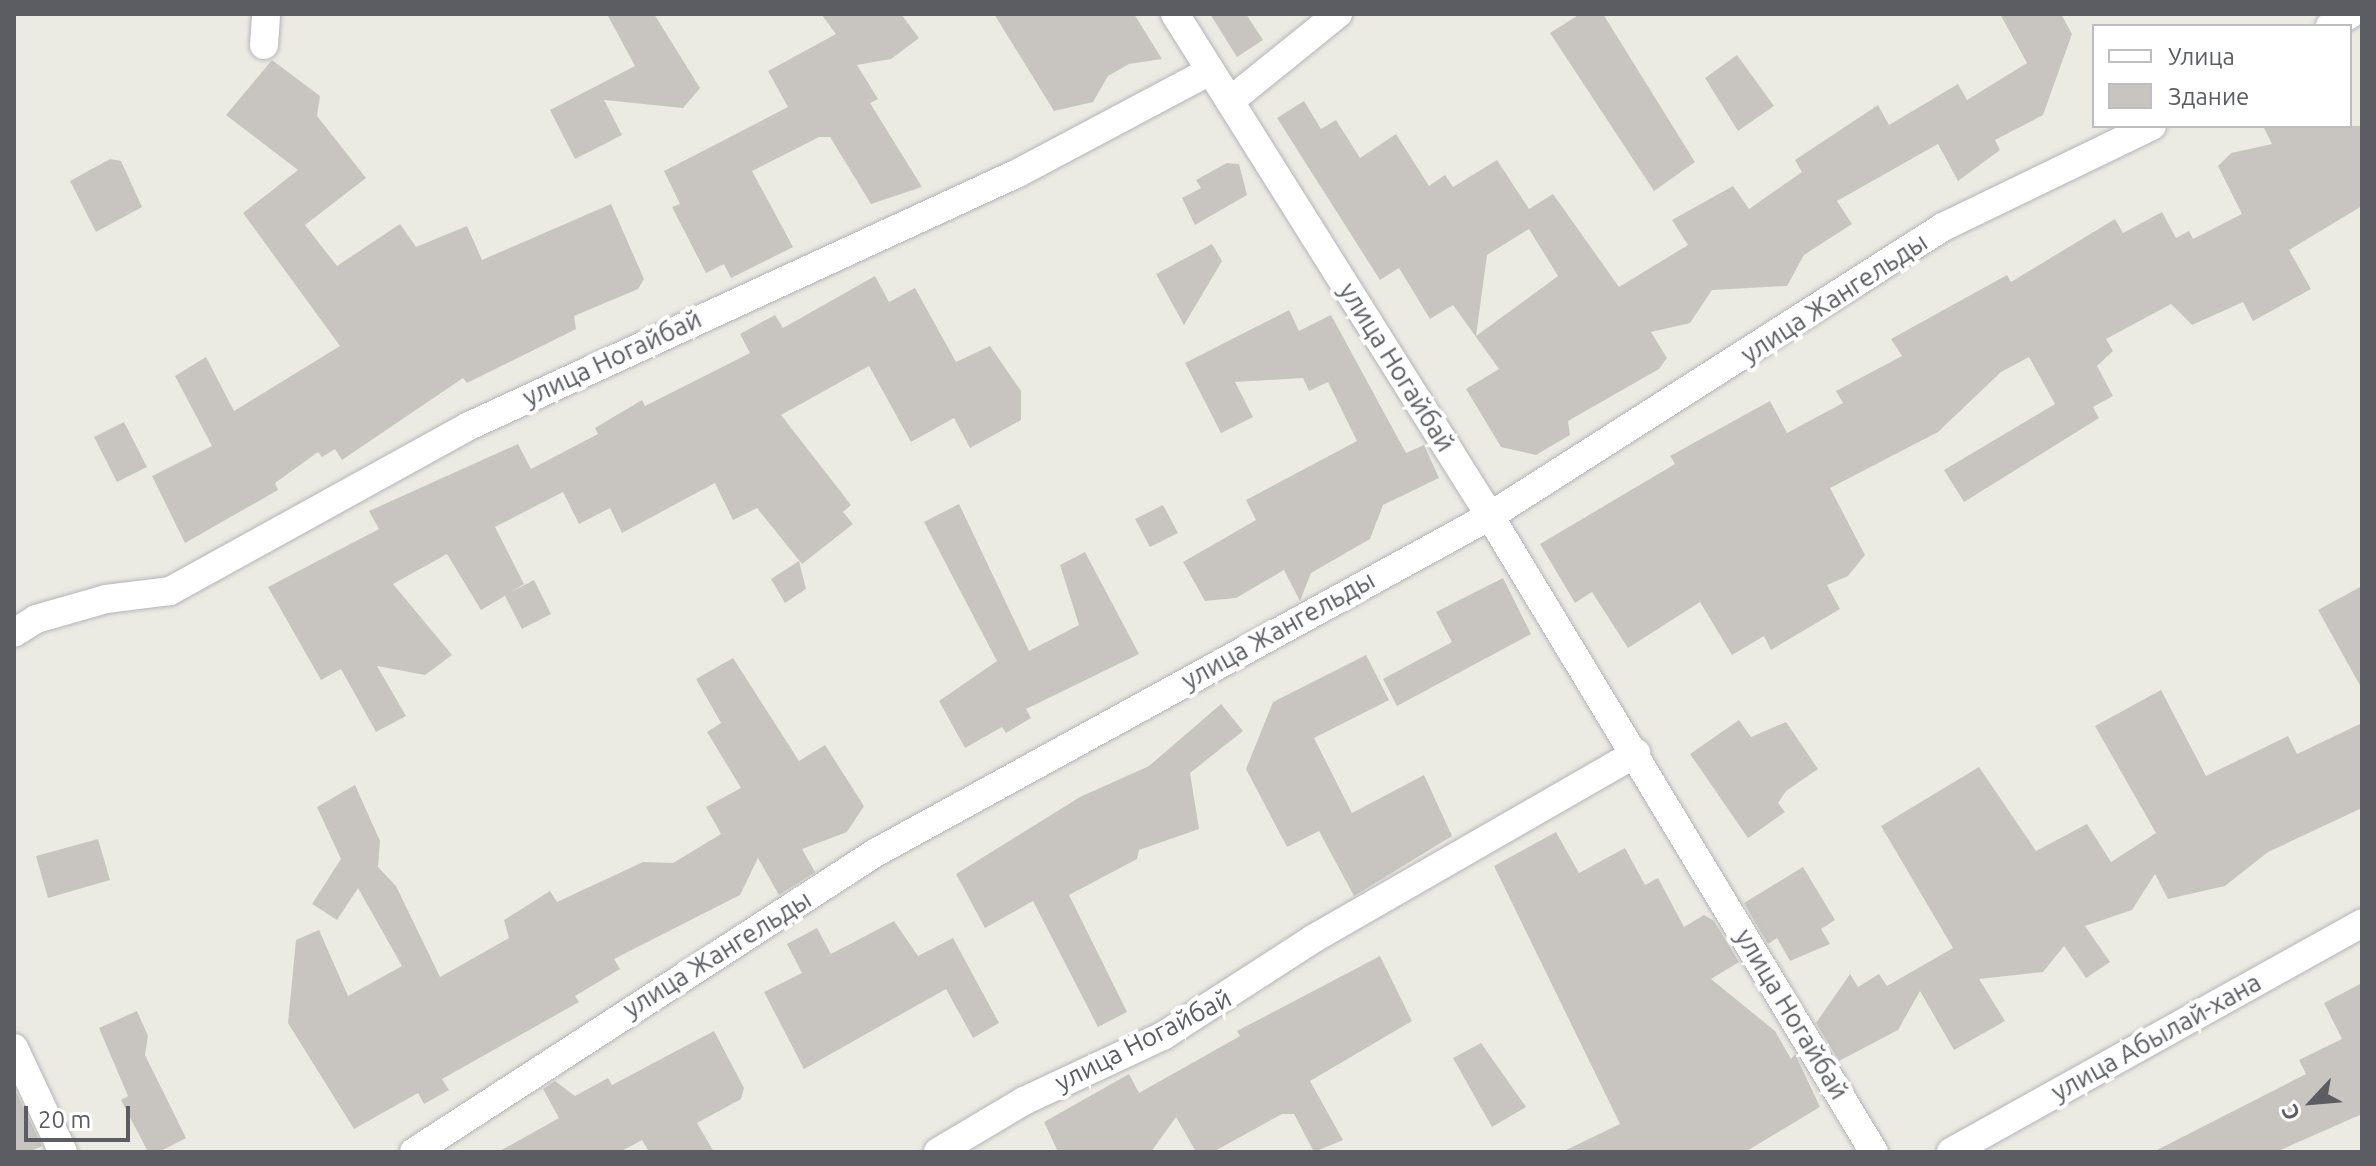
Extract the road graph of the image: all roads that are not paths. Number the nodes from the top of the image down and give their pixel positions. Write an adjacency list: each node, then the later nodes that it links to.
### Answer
1 (266, 14): 6 (street)
2 (1175, 14): 7 (street, улица Ногайбай)
3 (1338, 14): 8 (street)
4 (2351, 14): 5 (street)
5 (2334, 24)
6 (264, 45)
7 (1210, 71): 8 (street, улица Ногайбай); 11 (street, улица Ногайбай)
8 (1230, 101): 10 (street, улица Ногайбай)
9 (2148, 128): 10 (street, улица Жангельды)
10 (1490, 516): 12 (street, улица Ногайбай); 16 (street, улица Жангельды)
11 (14, 633)
12 (1636, 753): 17 (street, улица Ногайбай); 18 (street, улица Ногайбай)
13 (2362, 923): 19 (street, улица Абылай-хана)
14 (14, 1048): 15 (street)
15 (63, 1152)
16 (414, 1152)
17 (938, 1152)
18 (1874, 1152)
19 (1951, 1152)

